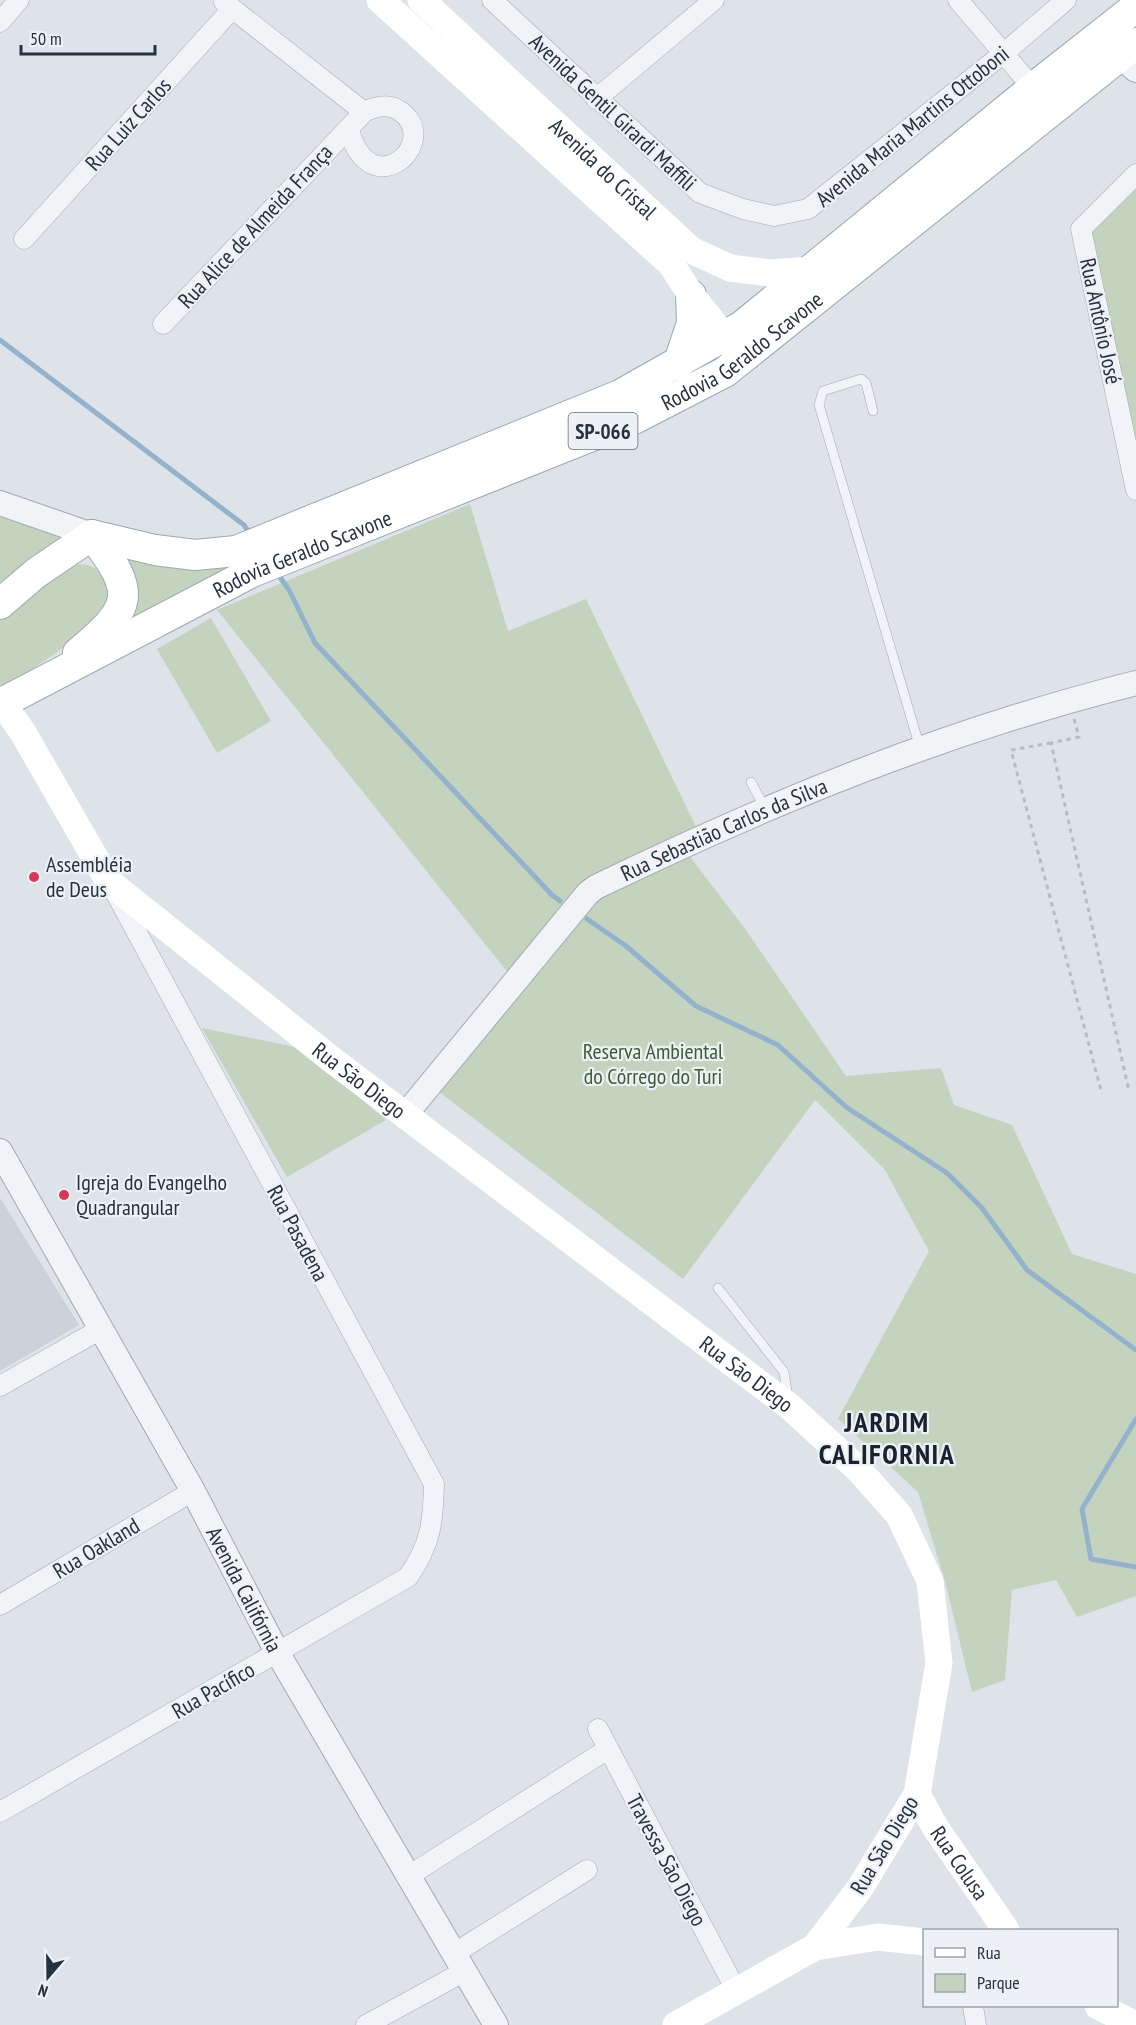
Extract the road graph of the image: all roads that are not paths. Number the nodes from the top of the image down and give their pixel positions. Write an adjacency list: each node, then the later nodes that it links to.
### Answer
1 (19, 0): 10 (street)
2 (380, 0): 21 (main road, Avenida do Cristal)
3 (420, 0): 20 (main road, Avenida do Cristal)
4 (492, 0): 14 (street, Avenida Gentil Girardi Maffili)
5 (714, 0): 14 (street)
6 (958, 0): 11 (street)
7 (1066, 0): 11 (street, Avenida Maria Martins Ottoboni)
8 (227, 5): 15 (street); 19 (street, Rua Luiz Carlos)
9 (1136, 7): 13 (main road, Rodovia Geraldo Scavone / SP-066)
10 (0, 22)
11 (1004, 53): 13 (street); 18 (street, Avenida Maria Martins Ottoboni)
12 (1130, 56): 23 (main road, Rodovia Geraldo Scavone / SP-066)
13 (1033, 88): 20 (main road, Rodovia Geraldo Scavone / SP-066)
14 (596, 99): 18 (street, Avenida Gentil Girardi Maffili)
15 (364, 112): 16 (street); 16 (street)
16 (349, 130): 22 (street, Rua Alice de Almeida França)
17 (1136, 174): 26 (street, Rua Antônio José)
18 (743, 209)
19 (24, 239)
20 (813, 270): 23 (main road, Rodovia Geraldo Scavone / SP-066)
21 (691, 295): 23 (main road, Avenida do Cristal); 24 (main road)
22 (163, 324)
23 (733, 348): 24 (main road, Rodovia Geraldo Scavone / SP-066); 31 (main road, Rodovia Geraldo Scavone / SP-066)
24 (678, 365): 28 (main road, Rodovia Geraldo Scavone / SP-066)
25 (873, 411): 33 (lane)
26 (1136, 489)
27 (0, 503): 28 (street)
28 (92, 535): 29 (main road); 31 (main road)
29 (0, 604)
30 (1136, 683): 33 (street, Rua Sebastião Carlos da Silva)
31 (34, 689): 32 (main road, Rodovia Geraldo Scavone / SP-066)
32 (1, 703): 36 (main road, Rua Pasadena)
33 (920, 748): 35 (street, Rua Sebastião Carlos da Silva)
34 (751, 782): 35 (lane)
35 (765, 808): 39 (street, Rua Sebastião Carlos da Silva)
36 (109, 882): 37 (main road, Rua São Diego); 38 (street, Rua Pasadena)
37 (167, 928): 38 (street); 39 (main road, Rua São Diego)
38 (143, 944): 46 (street, Rua Pasadena)
39 (405, 1115): 44 (main road, Rua São Diego)
40 (2, 1160): 42 (street, Avenida Califórnia)
41 (717, 1288): 44 (lane)
42 (101, 1329): 43 (street); 45 (street, Avenida Califórnia)
43 (0, 1386)
44 (789, 1406): 51 (main road, Rua São Diego)
45 (193, 1491): 47 (street, Rua Oakland); 48 (street, Avenida Califórnia)
46 (433, 1527): 48 (street, Rua Pacífico)
47 (0, 1605)
48 (277, 1652): 52 (street, Rua Pacífico); 54 (street, Avenida Califórnia)
49 (598, 1729): 50 (street, Travessa São Diego)
50 (608, 1749): 54 (street); 61 (street, Travessa São Diego)
51 (917, 1794): 55 (main road, Rua São Diego); 56 (main road, Rua Colusa)
52 (0, 1812)
53 (587, 1870): 60 (street)
54 (410, 1875): 60 (street, Avenida Califórnia)
55 (860, 1888): 57 (main road); 59 (main road, Rua São Diego)
56 (993, 1924)
57 (878, 1937): 58 (main road); 59 (main road)
58 (923, 1942)
59 (815, 1947): 61 (main road, Rua São Diego)
60 (460, 1962): 64 (street); 65 (street, Avenida Califórnia)
61 (736, 1990): 66 (main road, Rua São Diego)
62 (973, 2007): 67 (street)
63 (1100, 2007): 68 (main road)
64 (366, 2025)
65 (496, 2025)
66 (676, 2025)
67 (976, 2025)
68 (1136, 2025)

